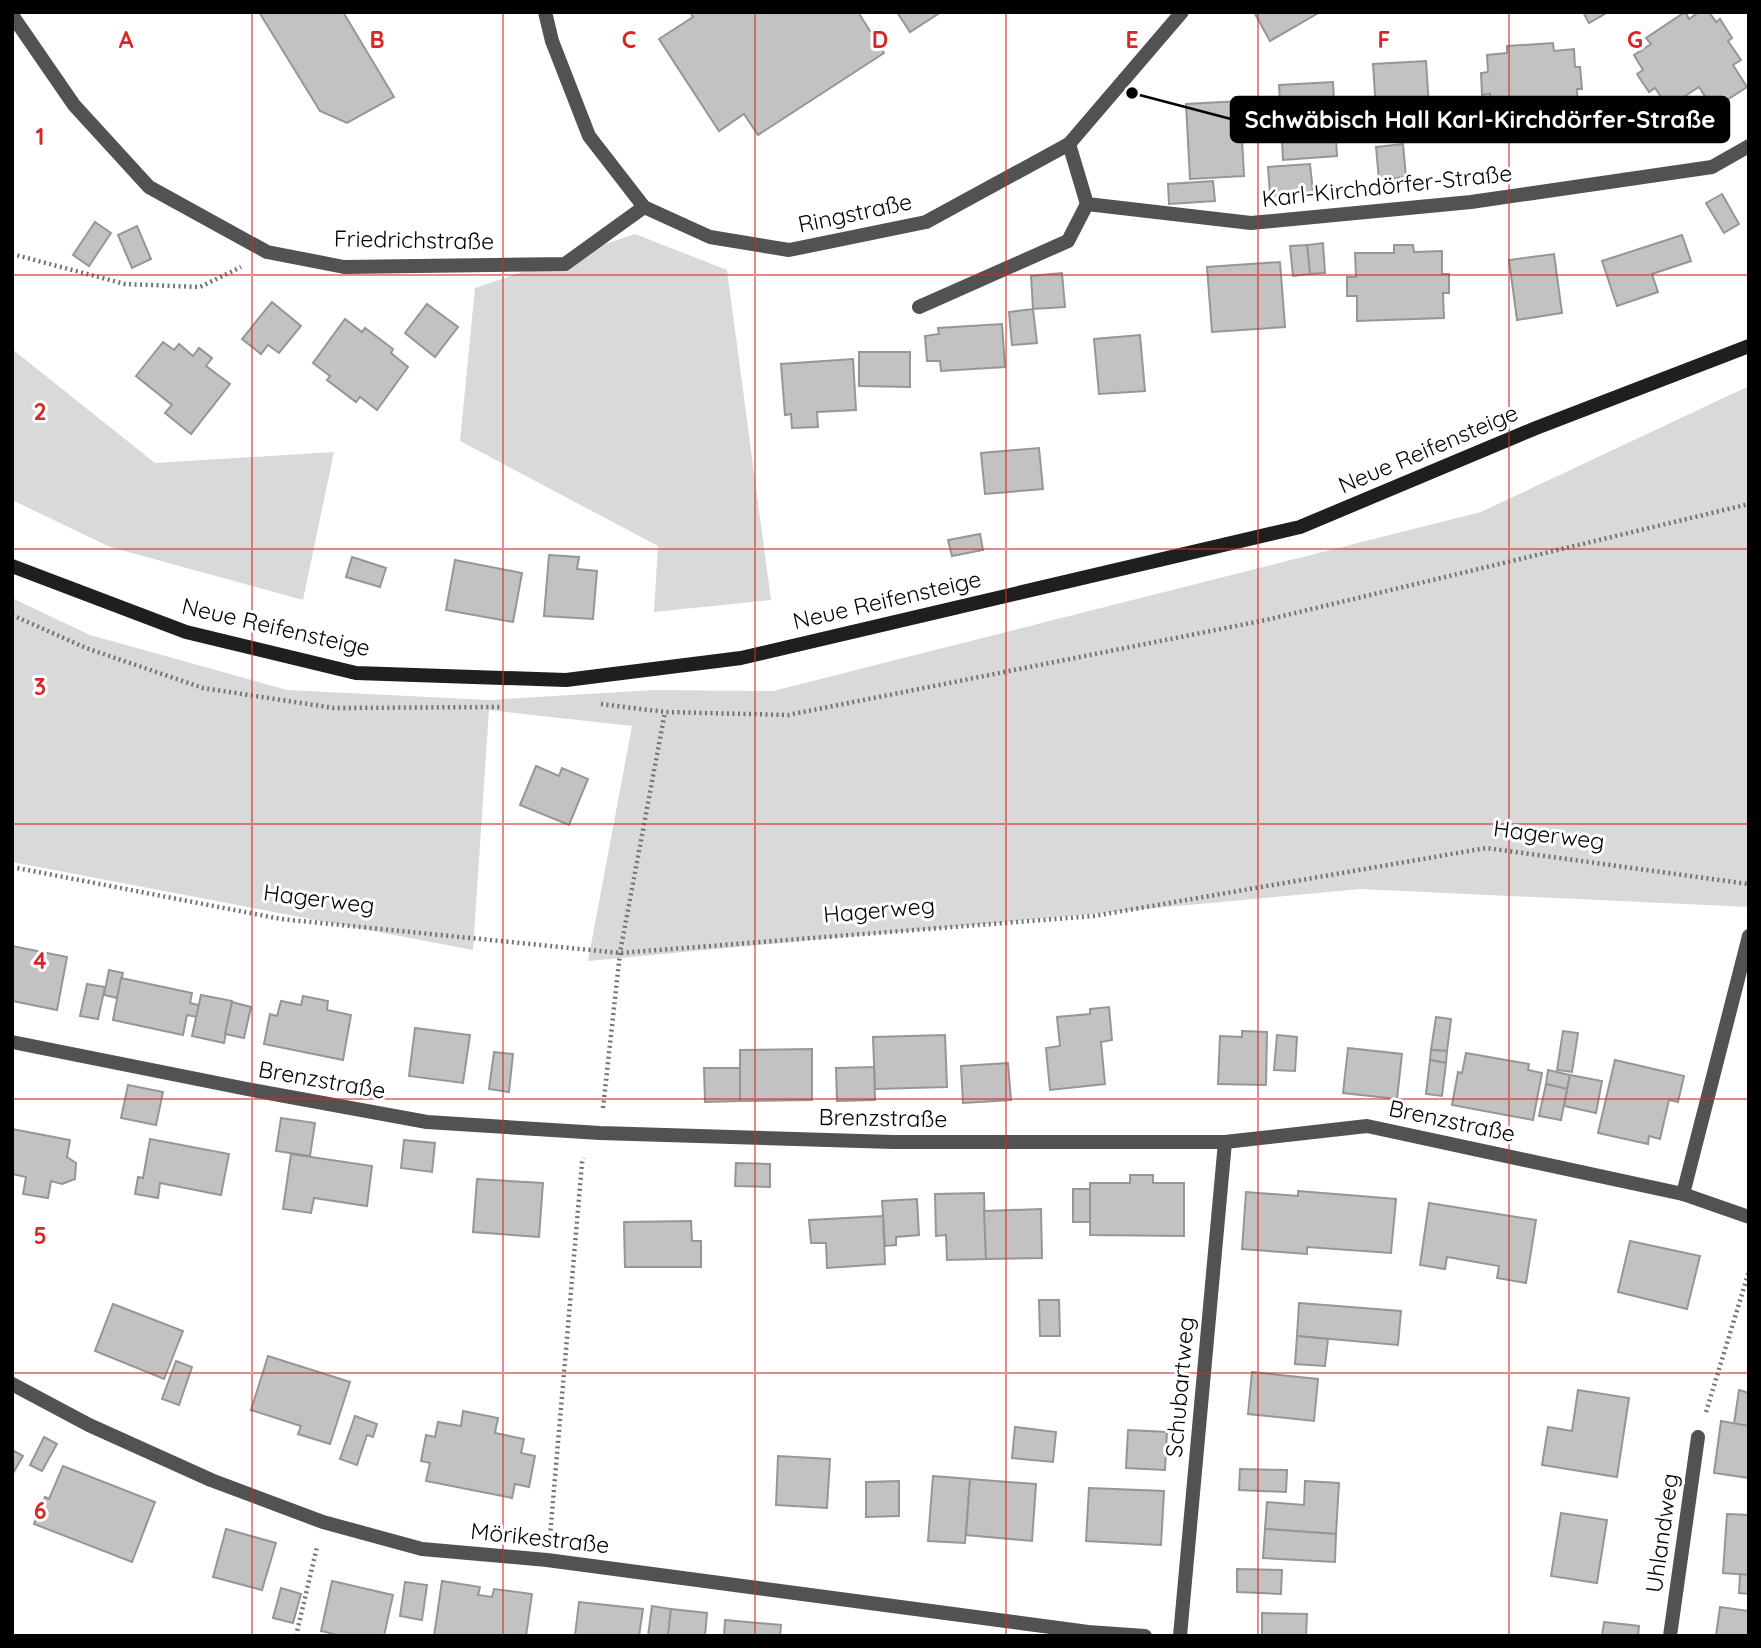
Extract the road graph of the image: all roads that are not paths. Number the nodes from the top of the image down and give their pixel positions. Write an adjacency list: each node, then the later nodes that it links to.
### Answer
1 (545, 12): 7 (street, Ringstraße)
2 (1182, 12): 4 (street, Ringstraße)
3 (12, 15): 7 (street, Friedrichstraße)
4 (1069, 144): 6 (street); 7 (street, Ringstraße)
5 (1749, 146): 6 (street, Karl-Kirchdörfer-Straße)
6 (1087, 204): 8 (street)
7 (644, 206)
8 (919, 307)
9 (1749, 346): 10 (main road, Neue Reifensteige)
10 (12, 566)
11 (1749, 936): 14 (street)
12 (12, 1042): 13 (street, Brenzstraße)
13 (1225, 1142): 14 (street, Brenzstraße); 20 (street, Schubartweg)
14 (1683, 1195): 15 (street, Brenzstraße)
15 (1749, 1217)
16 (12, 1384): 18 (street, Mörikestraße)
17 (1698, 1437): 21 (street, Uhlandweg)
18 (1088, 1634): 19 (street, Mörikestraße)
19 (1145, 1636)
20 (1180, 1636)
21 (1670, 1636)

